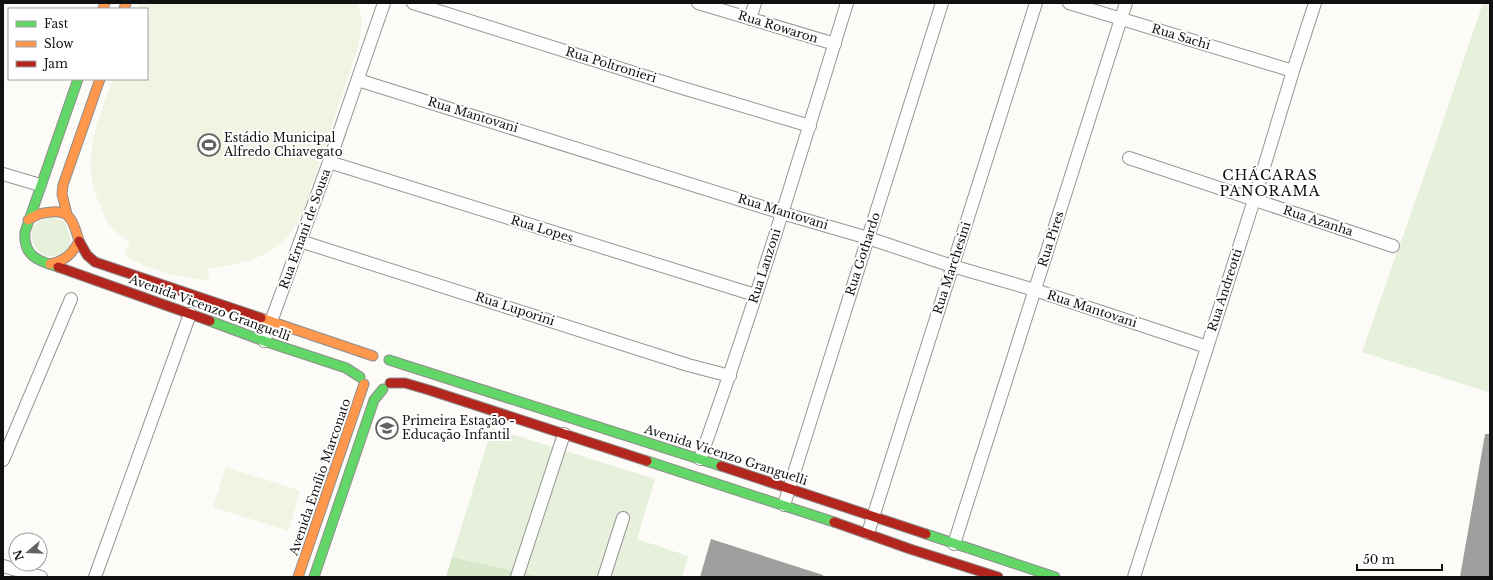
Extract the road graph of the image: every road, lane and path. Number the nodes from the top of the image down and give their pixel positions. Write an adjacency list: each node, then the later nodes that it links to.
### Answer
1 (384, 3): 17 (street, Rua Ernani de Sousa)
2 (413, 3): 18 (street, Rua Poltronieri)
3 (698, 3): 11 (street, Rua Rowaron)
4 (754, 3): 11 (street)
5 (847, 3): 13 (street, Rua Lanzoni)
6 (942, 3): 27 (street, Rua Gothardo)
7 (1036, 3): 32 (street, Rua Marchesini)
8 (1069, 3): 12 (street, Rua Sachi)
9 (1126, 3): 12 (street, Rua Pires)
10 (1315, 3): 14 (street, Rua Andreotti)
11 (750, 19): 13 (street, Rua Rowaron)
12 (1121, 19): 14 (street, Rua Sachi); 33 (street, Rua Pires)
13 (835, 44): 18 (street, Rua Lanzoni)
14 (1293, 71): 23 (street, Rua Andreotti)
15 (78, 80): 22 (main road)
16 (100, 80): 25 (main road)
17 (358, 80): 20 (street, Rua Ernani de Sousa); 24 (street, Rua Mantovani)
18 (810, 126): 24 (street, Rua Lanzoni)
19 (1129, 158): 23 (street, Rua Azanha)
20 (329, 162): 29 (street, Rua Ernani de Sousa); 34 (street, Rua Lopes)
21 (3, 174): 22 (street)
22 (40, 185): 26 (main road)
23 (1254, 200): 30 (street, Rua Azanha); 39 (street, Rua Andreotti)
24 (782, 213): 27 (street, Rua Mantovani); 34 (street, Rua Lanzoni)
25 (67, 214): 26 (main road); 28 (main road)
26 (28, 220): 31 (main road)
27 (868, 238): 32 (street, Rua Mantovani); 48 (street, Rua Gothardo)
28 (79, 240): 31 (main road); 37 (main road, Avenida Vicenzo Granguelli)
29 (300, 241): 37 (street, Rua Ernani de Sousa); 42 (street, Rua Luporini)
30 (1393, 246)
31 (50, 264): 36 (main road, Avenida Vicenzo Granguelli)
32 (952, 266): 33 (street, Rua Mantovani); 50 (street, Rua Marchesini)
33 (1035, 290): 39 (street, Rua Mantovani); 53 (street, Rua Pires)
34 (755, 295): 42 (street, Rua Lanzoni)
35 (71, 299): 47 (street)
36 (190, 314): 38 (main road, Avenida Vicenzo Granguelli); 56 (street)
37 (271, 322): 38 (street, Rua Ernani de Sousa); 40 (main road, Avenida Vicenzo Granguelli)
38 (264, 341): 43 (main road, Avenida Vicenzo Granguelli)
39 (1207, 347): 63 (street, Rua Andreotti)
40 (372, 356): 41 (main road, Avenida Vicenzo Granguelli); 43 (main road)
41 (388, 360): 44 (main road); 46 (main road, Avenida Vicenzo Granguelli)
42 (730, 376): 46 (street, Rua Lanzoni)
43 (362, 380): 44 (main road, Avenida Vicenzo Granguelli); 57 (main road, Avenida Emílio Marconato)
44 (387, 386): 45 (main road, Avenida Vicenzo Granguelli); 58 (main road)
45 (564, 434): 49 (main road, Avenida Vicenzo Granguelli); 59 (street)
46 (700, 459): 48 (main road, Avenida Vicenzo Granguelli)
47 (3, 460)
48 (789, 488): 49 (street, Rua Gothardo); 50 (main road, Avenida Vicenzo Granguelli)
49 (784, 505): 52 (main road, Avenida Vicenzo Granguelli)
50 (874, 517): 52 (street, Rua Marchesini); 53 (main road, Avenida Vicenzo Granguelli)
51 (623, 518): 60 (street)
52 (868, 533): 61 (main road, Avenida Vicenzo Granguelli)
53 (954, 544): 62 (main road, Avenida Vicenzo Granguelli)
54 (3, 566): 55 (street)
55 (41, 577)
56 (96, 577)
57 (298, 577)
58 (314, 577)
59 (517, 577)
60 (604, 577)
61 (998, 577)
62 (1055, 577)
63 (1134, 577)

